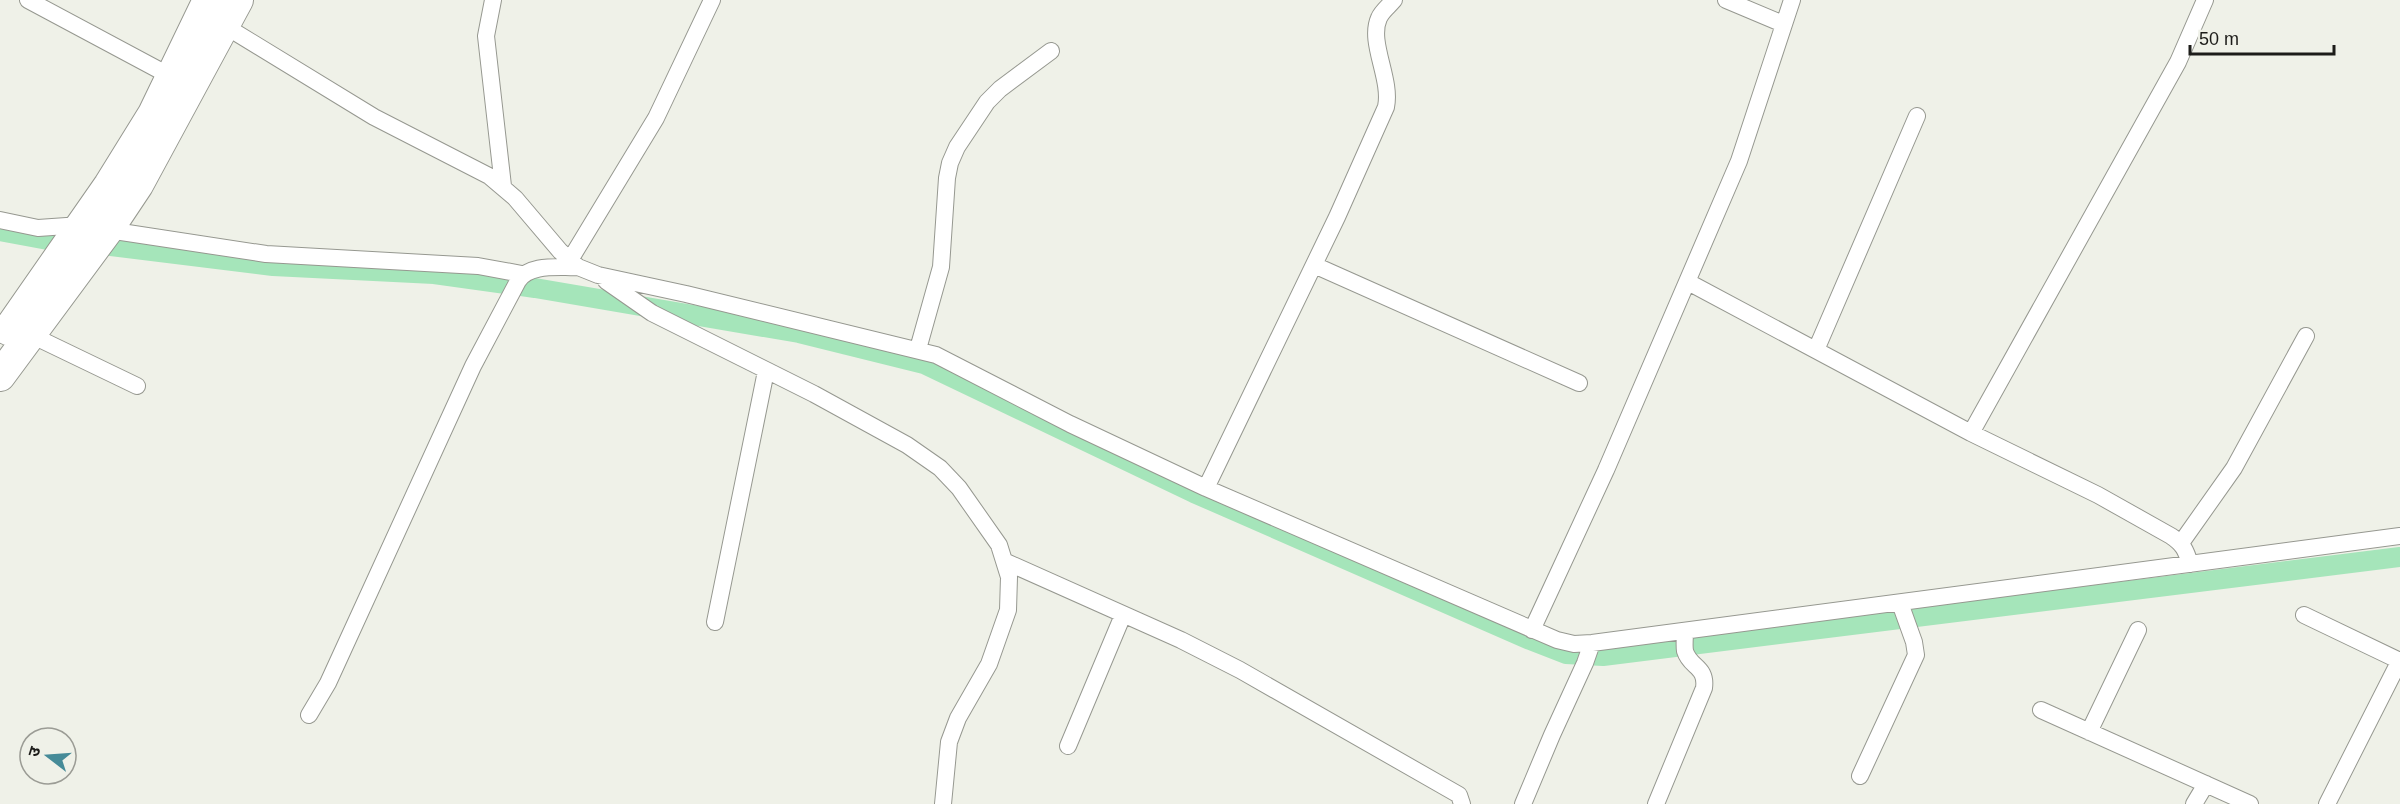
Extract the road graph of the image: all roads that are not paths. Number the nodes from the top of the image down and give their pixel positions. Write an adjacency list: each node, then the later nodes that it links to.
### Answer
1 (28, 0): 12 (street)
2 (208, 0): 12 (highway)
3 (493, 0): 14 (street)
4 (712, 0): 17 (street)
5 (1394, 0): 18 (street)
6 (1726, 0): 10 (street)
7 (1792, 0): 10 (street)
8 (2205, 0): 31 (street)
9 (231, 13): 14 (street); 16 (highway)
10 (1783, 24): 21 (street)
11 (1051, 51): 25 (street)
12 (172, 77): 16 (highway)
13 (1917, 116): 26 (street)
14 (502, 186): 17 (street)
15 (0, 220): 16 (street)
16 (95, 227): 20 (street); 22 (highway); 24 (highway)
17 (574, 263): 19 (street); 20 (street)
18 (1314, 264): 29 (street); 32 (street)
19 (598, 275): 25 (street); 27 (street)
20 (518, 282): 47 (street)
21 (1688, 282): 26 (street); 41 (street)
22 (29, 334): 28 (highway); 30 (street)
23 (2306, 336): 34 (street)
24 (0, 341)
25 (918, 349): 32 (street)
26 (1816, 350): 31 (street)
27 (766, 371): 35 (street); 40 (street)
28 (0, 376)
29 (1579, 383)
30 (137, 386)
31 (1971, 433): 34 (street)
32 (1206, 488): 41 (street)
33 (2400, 536): 36 (street)
34 (2181, 543): 36 (street)
35 (1004, 561): 38 (street); 52 (street)
36 (2190, 564): 37 (street)
37 (1904, 614): 43 (street); 50 (street)
38 (1123, 615): 49 (street); 53 (street)
39 (2304, 615): 45 (street)
40 (715, 622)
41 (1532, 630): 44 (street)
42 (2138, 630): 48 (street)
43 (1685, 640): 44 (street); 55 (street)
44 (1589, 652): 54 (street)
45 (2400, 660): 58 (street)
46 (2041, 710): 48 (street)
47 (309, 715)
48 (2089, 732): 51 (street)
49 (1068, 746)
50 (1860, 776)
51 (2206, 784): 56 (street); 57 (street)
52 (943, 804)
53 (1462, 804)
54 (1524, 804)
55 (1656, 804)
56 (2194, 804)
57 (2250, 804)
58 (2326, 804)

